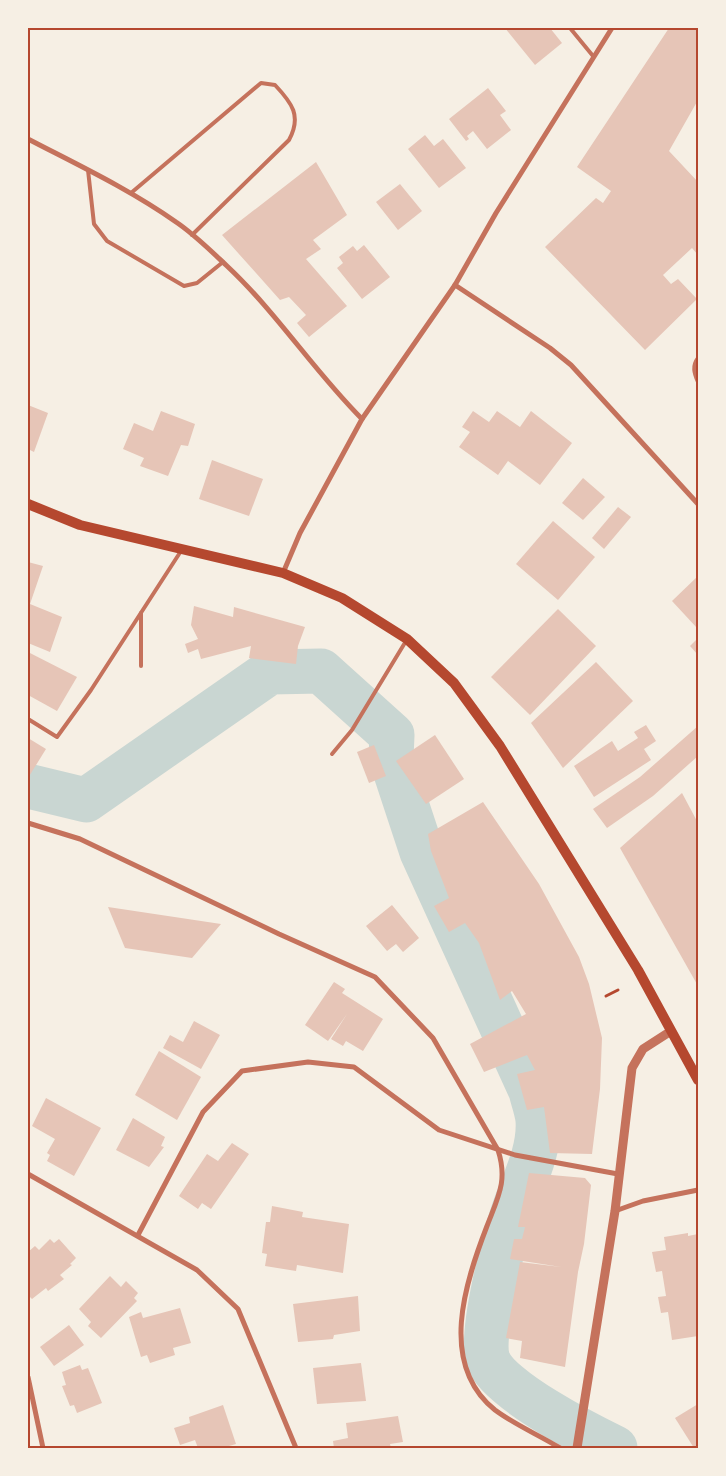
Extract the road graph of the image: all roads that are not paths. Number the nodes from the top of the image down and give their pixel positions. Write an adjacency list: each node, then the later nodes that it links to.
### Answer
1 (570, 28): 3 (lane)
2 (612, 28): 3 (street)
3 (593, 56): 9 (street)
4 (28, 139): 5 (street)
5 (88, 170): 6 (street); 8 (lane)
6 (131, 193): 7 (street); 7 (lane)
7 (192, 235): 8 (street)
8 (223, 262): 12 (street)
9 (455, 285): 12 (street); 14 (street)
10 (698, 358): 11 (lane)
11 (698, 382)
12 (362, 420): 16 (street)
13 (28, 504): 15 (main road)
14 (698, 504)
15 (182, 549): 16 (main road); 17 (lane)
16 (283, 573): 18 (main road)
17 (141, 613): 19 (lane); 20 (lane)
18 (407, 639): 21 (lane); 23 (main road)
19 (141, 666)
20 (28, 720)
21 (332, 754)
22 (28, 823): 25 (street)
23 (671, 1031): 24 (main road); 27 (street)
24 (698, 1080)
25 (498, 1150): 27 (street); 30 (street); 35 (street)
26 (28, 1174): 30 (street)
27 (618, 1174): 29 (street)
28 (698, 1190): 29 (street)
29 (615, 1211): 32 (street)
30 (138, 1235): 34 (street)
31 (28, 1377): 33 (street)
32 (577, 1447)
33 (43, 1448)
34 (296, 1448)
35 (560, 1448)

